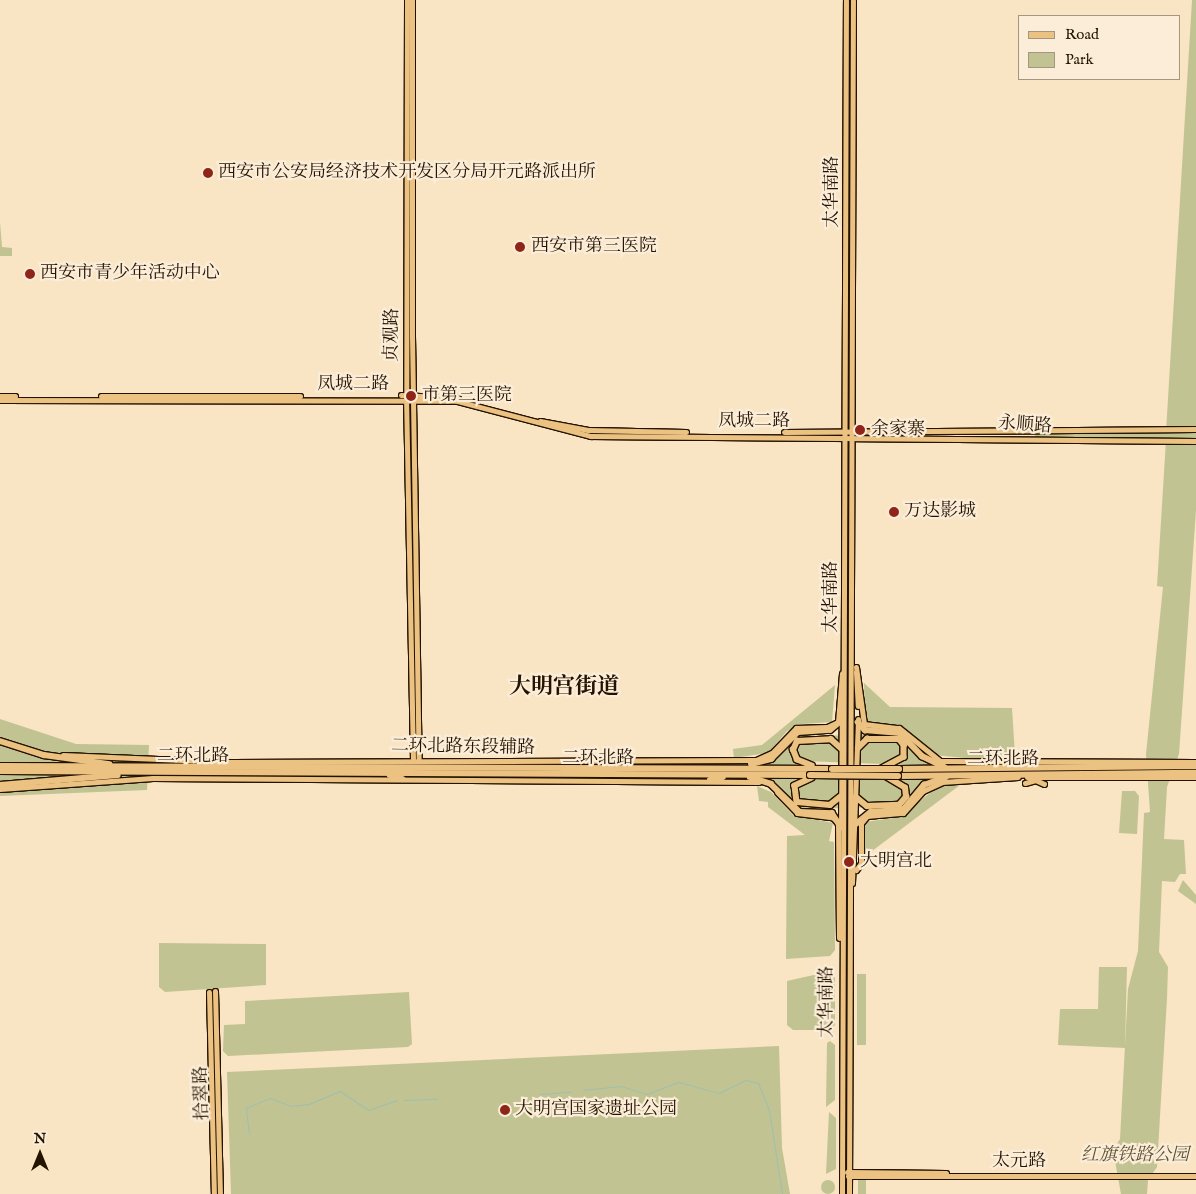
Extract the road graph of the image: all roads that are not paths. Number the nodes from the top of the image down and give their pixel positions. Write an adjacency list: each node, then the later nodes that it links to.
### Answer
1 (407, 0): 5 (main road, 贞观路)
2 (412, 0): 5 (main road, 贞观路)
3 (846, 0): 9 (main road, 太华南路)
4 (853, 0): 8 (main road, 太华南路)
5 (410, 397): 6 (main road, 凤城二路); 9 (main road, 凤城二路); 20 (main road, 贞观路)
6 (0, 398)
7 (1196, 429): 8 (main road, 永顺路)
8 (852, 431): 9 (main road, 凤城二路); 10 (main road, 太华南路)
9 (846, 434): 10 (main road, 凤城二路); 12 (main road, 太华南路)
10 (852, 438): 11 (main road, 永顺路); 12 (main road, 太华南路)
11 (1196, 442)
12 (849, 656): 13 (main road); 14 (main road); 59 (main road, 太华南路); 60 (main road, 太华南路)
13 (856, 667): 16 (main road); 24 (main road)
14 (842, 673): 15 (main road); 22 (main road, 二环北路东段辅路)
15 (842, 720): 18 (main road); 31 (highway)
16 (858, 722): 19 (main road); 34 (highway)
17 (0, 740): 21 (main road, 二环北路东段辅路); 26 (highway)
18 (841, 748): 37 (highway); 54 (main road)
19 (858, 748): 28 (highway); 55 (main road)
20 (416, 759): 21 (main road, 二环北路东段辅路); 22 (main road, 二环北路东段辅路)
21 (397, 760): 27 (main road)
22 (435, 760): 30 (main road)
23 (1196, 762): 24 (main road)
24 (1036, 764): 32 (highway); 38 (highway)
25 (0, 766): 33 (highway, 二环北路)
26 (131, 766): 27 (highway, 二环北路); 33 (highway, 二环北路)
27 (361, 766): 30 (highway, 二环北路)
28 (898, 766): 34 (highway, 二环北路); 37 (highway, 二环北路, bridge)
29 (1196, 766): 32 (highway, 二环北路)
30 (480, 767): 31 (highway, 二环北路)
31 (731, 767): 37 (highway, 二环北路)
32 (1055, 768): 38 (highway, 二环北路)
33 (85, 769): 35 (highway, 二环北路); 36 (highway, 二环北路)
34 (952, 769): 38 (highway, 二环北路)
35 (0, 771)
36 (160, 771): 39 (highway, 二环北路); 53 (highway)
37 (832, 772): 44 (highway, 二环北路, bridge); 47 (highway, 二环北路, bridge)
38 (1020, 772): 40 (highway, 二环北路); 43 (highway, 二环北路); 45 (highway); 51 (highway)
39 (386, 773): 41 (highway, 二环北路); 48 (highway)
40 (1196, 773)
41 (444, 775): 42 (highway, 二环北路); 49 (highway)
42 (733, 775): 44 (highway, 二环北路); 50 (highway); 57 (highway)
43 (955, 775): 47 (highway, 二环北路); 56 (highway)
44 (808, 777): 54 (highway)
45 (1014, 777): 51 (main road); 58 (main road)
46 (1196, 777): 52 (main road)
47 (898, 778): 55 (highway)
48 (402, 780): 49 (main road, 二环北路东段辅路); 53 (main road, 二环北路东段辅路)
49 (431, 780): 50 (main road, 二环北路东段辅路)
50 (710, 780): 61 (main road, 二环北路东段辅路)
51 (1026, 780): 52 (main road); 52 (main road)
52 (1043, 781)
53 (0, 787)
54 (841, 796): 57 (main road)
55 (856, 797): 56 (main road)
56 (856, 824): 58 (main road)
57 (841, 827): 59 (main road)
58 (856, 870): 60 (main road)
59 (843, 890): 61 (main road, 太华南路)
60 (850, 890): 63 (main road, 太华南路)
61 (842, 962): 62 (main road, 太华南路)
62 (842, 1174): 63 (main road, 太元路); 67 (main road, 太华南路)
63 (849, 1174): 64 (main road, 太元路); 68 (main road, 太华南路)
64 (1196, 1174)
65 (214, 1194): 66 (main road, 拾翠路)
66 (220, 1194)
67 (842, 1194)
68 (849, 1194)

